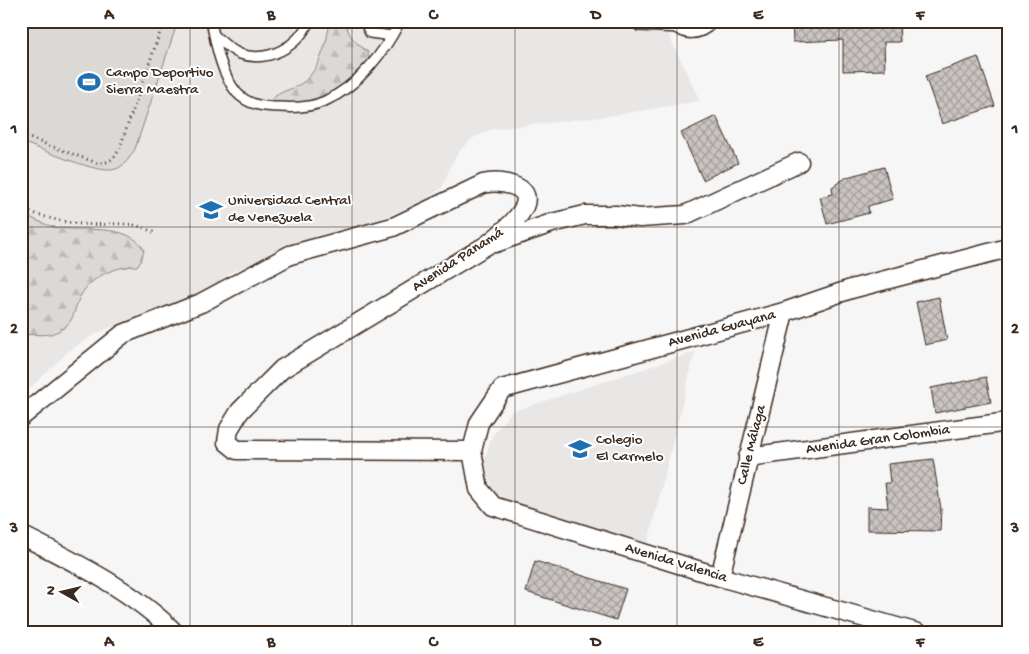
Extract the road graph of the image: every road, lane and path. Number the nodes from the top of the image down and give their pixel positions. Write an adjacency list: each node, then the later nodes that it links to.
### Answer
1 (164, 21): 11 (path)
2 (211, 21): 9 (lane)
3 (309, 21): 9 (lane)
4 (364, 21): 10 (lane)
5 (400, 21): 10 (lane)
6 (654, 21): 8 (lane)
7 (708, 21): 8 (street)
8 (681, 25)
9 (214, 35): 10 (lane)
10 (392, 36)
11 (21, 135)
12 (799, 162): 15 (street)
13 (21, 209): 14 (path)
14 (156, 234)
15 (487, 245): 18 (street, Avenida Panamá); 20 (street, Avenida Panamá)
16 (1008, 248): 17 (street, Avenida Guayana)
17 (784, 312): 20 (street, Avenida Guayana); 21 (street, Calle Málaga)
18 (21, 417)
19 (1008, 422): 21 (street, Avenida Gran Colombia)
20 (472, 450): 23 (street, Avenida Valencia)
21 (748, 457): 23 (street, Calle Málaga)
22 (21, 535): 24 (street)
23 (720, 577): 25 (street, Avenida Valencia)
24 (175, 633)
25 (918, 633)

